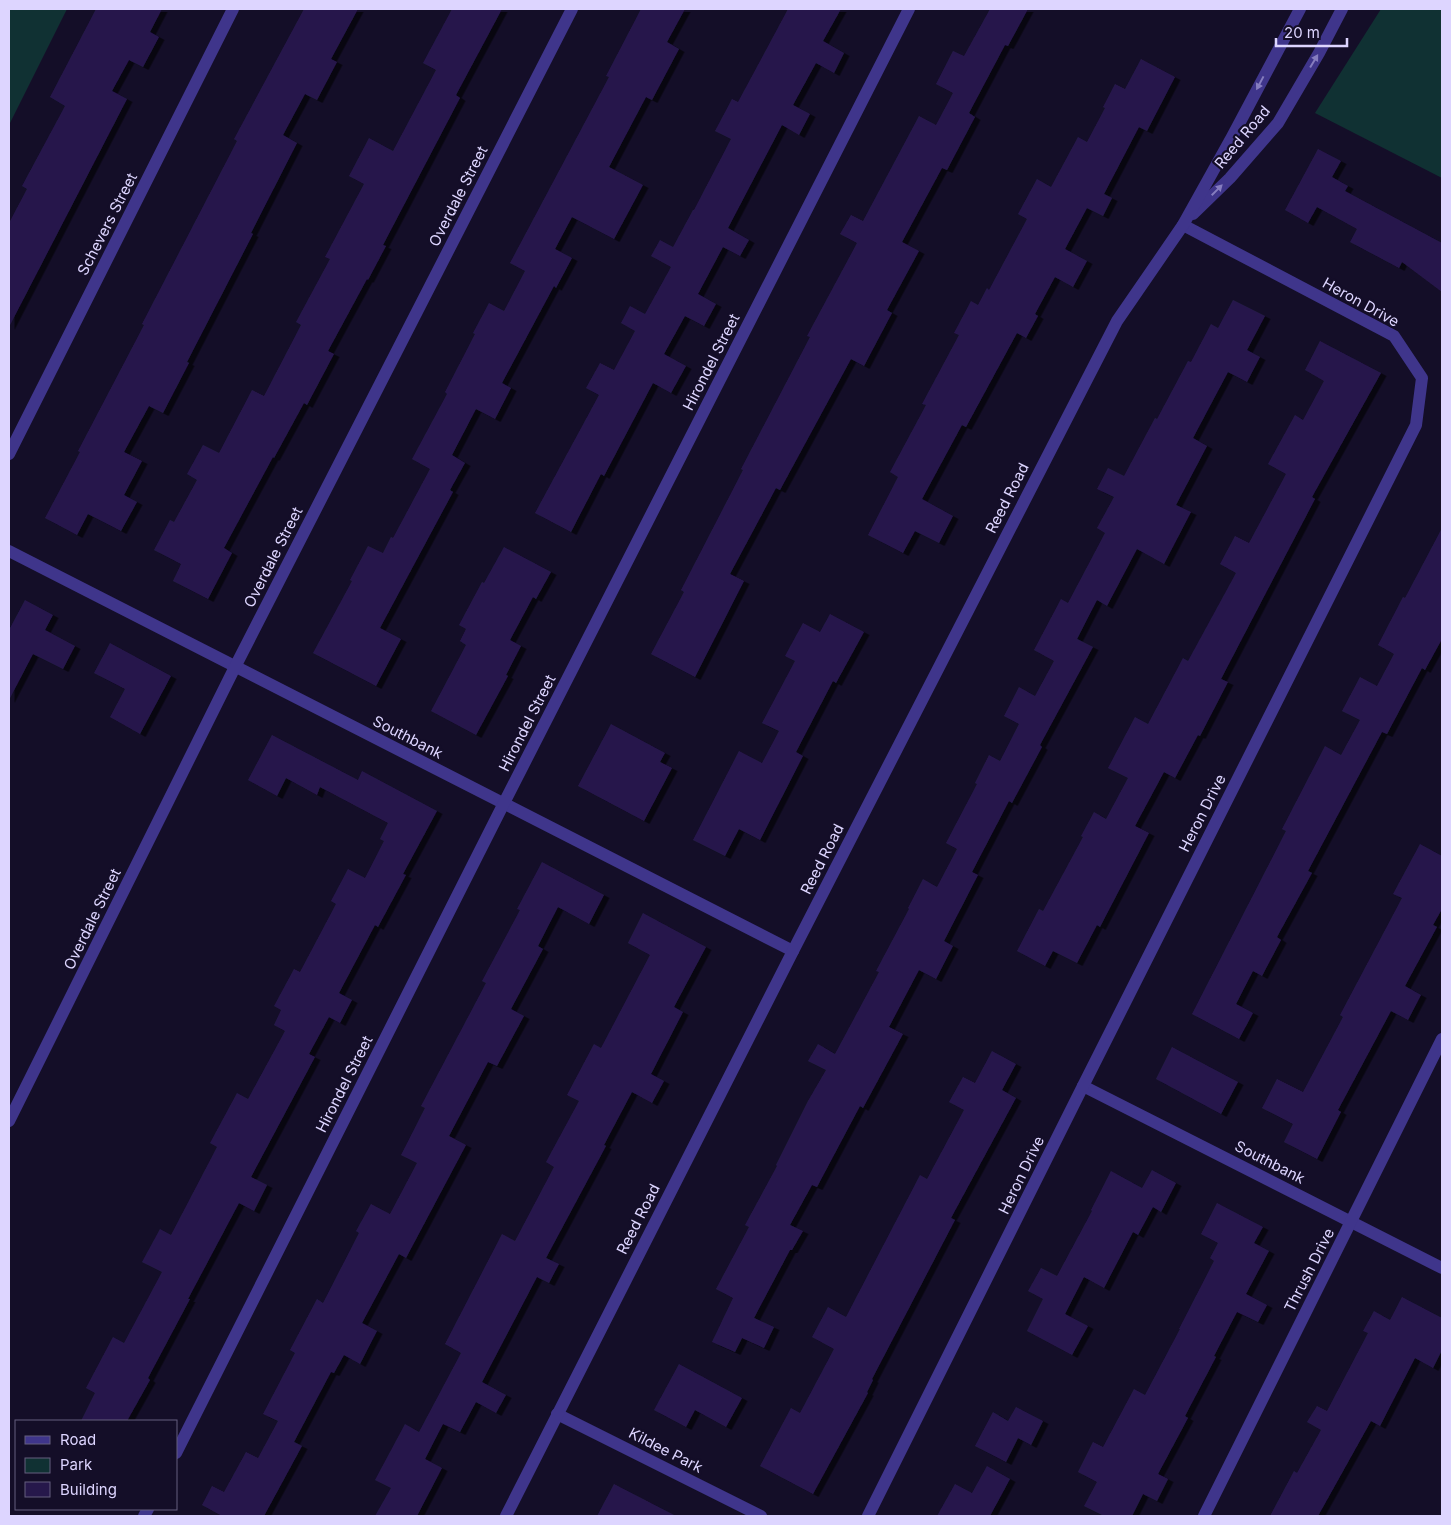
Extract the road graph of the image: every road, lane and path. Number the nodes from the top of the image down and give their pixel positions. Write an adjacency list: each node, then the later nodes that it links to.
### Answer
1 (233, 9): 7 (street, Schevers Street)
2 (572, 9): 9 (street, Overdale Street)
3 (909, 9): 10 (street, Hirondel Street)
4 (1300, 9): 6 (street, Reed Road, one-way to 6)
5 (1342, 9): 6 (street, Reed Road, one-way to 5)
6 (1183, 225): 11 (street, Reed Road); 13 (street, Heron Drive)
7 (9, 454)
8 (9, 551): 9 (street, Southbank)
9 (235, 667): 10 (street, Southbank); 14 (street, Overdale Street)
10 (504, 804): 11 (street, Southbank); 18 (street, Hirondel Street)
11 (793, 951): 17 (street, Reed Road)
12 (1442, 1038): 15 (street, Thrush Drive)
13 (1083, 1086): 15 (street, Southbank); 21 (street, Heron Drive)
14 (9, 1122)
15 (1351, 1222): 16 (street, Southbank); 22 (street, Thrush Drive)
16 (1442, 1268)
17 (557, 1414): 19 (street, Reed Road); 20 (street, Kildee Park)
18 (178, 1449)
19 (506, 1516)
20 (761, 1516)
21 (868, 1516)
22 (1204, 1516)

